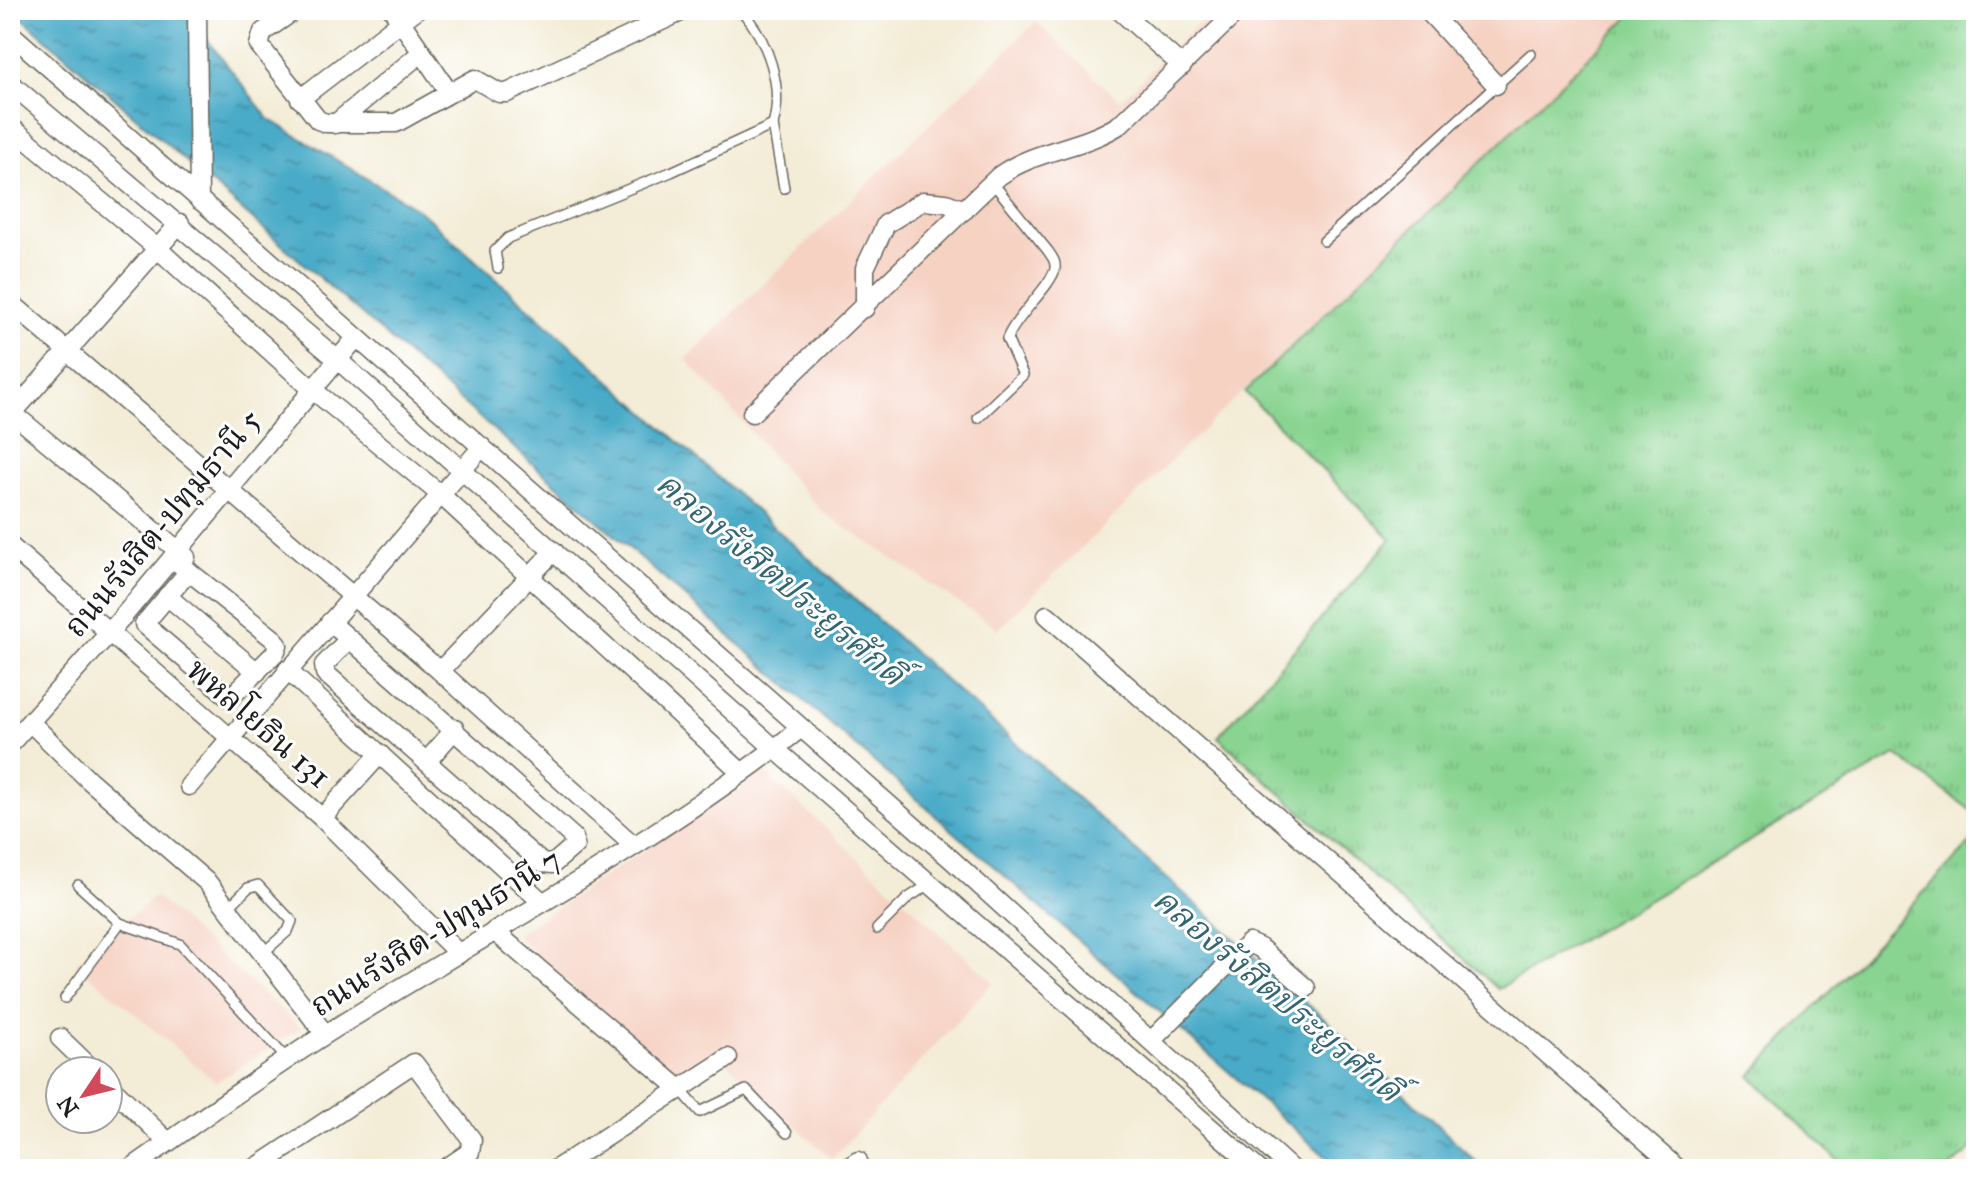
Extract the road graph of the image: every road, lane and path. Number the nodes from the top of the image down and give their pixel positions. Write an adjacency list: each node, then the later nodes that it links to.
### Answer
1 (197, 10): 22 (street)
2 (295, 10): 16 (street)
3 (685, 10): 15 (street)
4 (741, 10): 18 (lane)
5 (1119, 10): 12 (street)
6 (1239, 10): 12 (street)
7 (1427, 10): 14 (street)
8 (404, 14): 10 (street); 16 (street)
9 (10, 33): 22 (street)
10 (421, 53): 15 (street); 17 (street)
11 (1531, 54): 14 (lane)
12 (1182, 66): 20 (street)
13 (10, 83): 24 (street)
14 (1496, 85): 25 (lane)
15 (448, 91): 17 (street)
16 (300, 99): 17 (street)
17 (335, 124)
18 (773, 125): 21 (lane); 27 (lane)
19 (10, 126): 26 (street)
20 (992, 182): 23 (street); 36 (lane)
21 (784, 188)
22 (199, 200): 30 (street)
23 (965, 210): 29 (street); 29 (street)
24 (180, 223): 26 (street); 32 (street)
25 (1324, 241)
26 (157, 248): 31 (street); 33 (street)
27 (498, 268)
28 (10, 302): 31 (street)
29 (865, 308): 35 (street)
30 (356, 338): 32 (street, ถนนรังสิต-ปทุมธานี 5); 37 (street)
31 (67, 352): 34 (street); 39 (street)
32 (338, 360): 33 (street, ถนนรังสิต-ปทุมธานี 5); 38 (street)
33 (313, 390): 39 (street, ถนนรังสิต-ปทุมธานี 5); 40 (street)
34 (11, 413): 43 (street)
35 (752, 413)
36 (978, 418)
37 (482, 447): 38 (street); 57 (street)
38 (463, 470): 40 (street); 42 (street)
39 (230, 489): 43 (street, ถนนรังสิต-ปทุมธานี 5); 47 (street)
40 (441, 495): 45 (street); 47 (street)
41 (10, 546): 50 (street, พหลโยธิน 131)
42 (554, 551): 45 (street); 61 (street)
43 (176, 555): 44 (street); 50 (street, ถนนรังสิต-ปทุมธานี 5); 52 (street)
44 (189, 571): 46 (street); 55 (street)
45 (532, 577): 54 (street); 64 (street)
46 (167, 596): 55 (street); 55 (street)
47 (352, 596): 49 (street); 54 (street)
48 (1047, 615): 95 (street)
49 (330, 622): 51 (street); 52 (street)
50 (110, 632): 56 (street, ถนนรังสิต-ปทุมธานี 5); 59 (street, พหลโยธิน 131)
51 (349, 639): 58 (street); 63 (street)
52 (305, 650): 53 (street)
53 (287, 670): 59 (street); 62 (street)
54 (440, 671): 67 (street)
55 (257, 672)
56 (31, 723): 60 (street, ถนนรังสิต-ปทุมธานี 5); 71 (street)
57 (801, 728): 61 (street, ถนนรังสิต-ปทุมธานี 7); 80 (street)
58 (455, 729): 63 (street); 63 (street)
59 (230, 735): 65 (street); 66 (street, พหลโยธิน 131)
60 (12, 739)
61 (775, 749): 64 (street, ถนนรังสิต-ปทุมธานี 7); 68 (street)
62 (380, 754): 66 (street); 70 (street)
63 (428, 760)
64 (742, 773): 67 (street, ถนนรังสิต-ปทุมธานี 7)
65 (189, 786)
66 (322, 818): 76 (street, พหลโยธิน 131)
67 (632, 844): 70 (street, ถนนรังสิต-ปทุมธานี 7)
68 (931, 883): 73 (lane); 93 (street)
69 (78, 885): 72 (lane)
70 (542, 902): 74 (street, ถนนรังสิต-ปทุมธานี 7)
71 (229, 907): 75 (street); 75 (lane)
72 (120, 923): 78 (lane); 84 (lane)
73 (877, 929)
74 (494, 931): 76 (street, ถนนรังสิต-ปทุมธานี 7); 85 (street)
75 (264, 952): 79 (street)
76 (459, 954): 79 (street, ถนนรังสิต-ปทุมธานี 7)
77 (1306, 988): 80 (street)
78 (65, 998)
79 (325, 1034): 84 (street, ถนนรังสิต-ปทุมธานี 7)
80 (1157, 1036): 94 (street)
81 (60, 1038): 82 (street)
82 (78, 1055)
83 (728, 1058): 85 (street)
84 (287, 1059): 88 (street, ถนนรังสิต-ปทุมธานี 7)
85 (680, 1089): 87 (lane); 92 (street)
86 (124, 1099): 88 (street)
87 (787, 1133)
88 (168, 1142): 89 (street, ถนนรังสิต-ปทุมธานี 7)
89 (130, 1169)
90 (254, 1169): 91 (street)
91 (445, 1169)
92 (556, 1169)
93 (1258, 1169)
94 (1291, 1169)
95 (1678, 1169)

